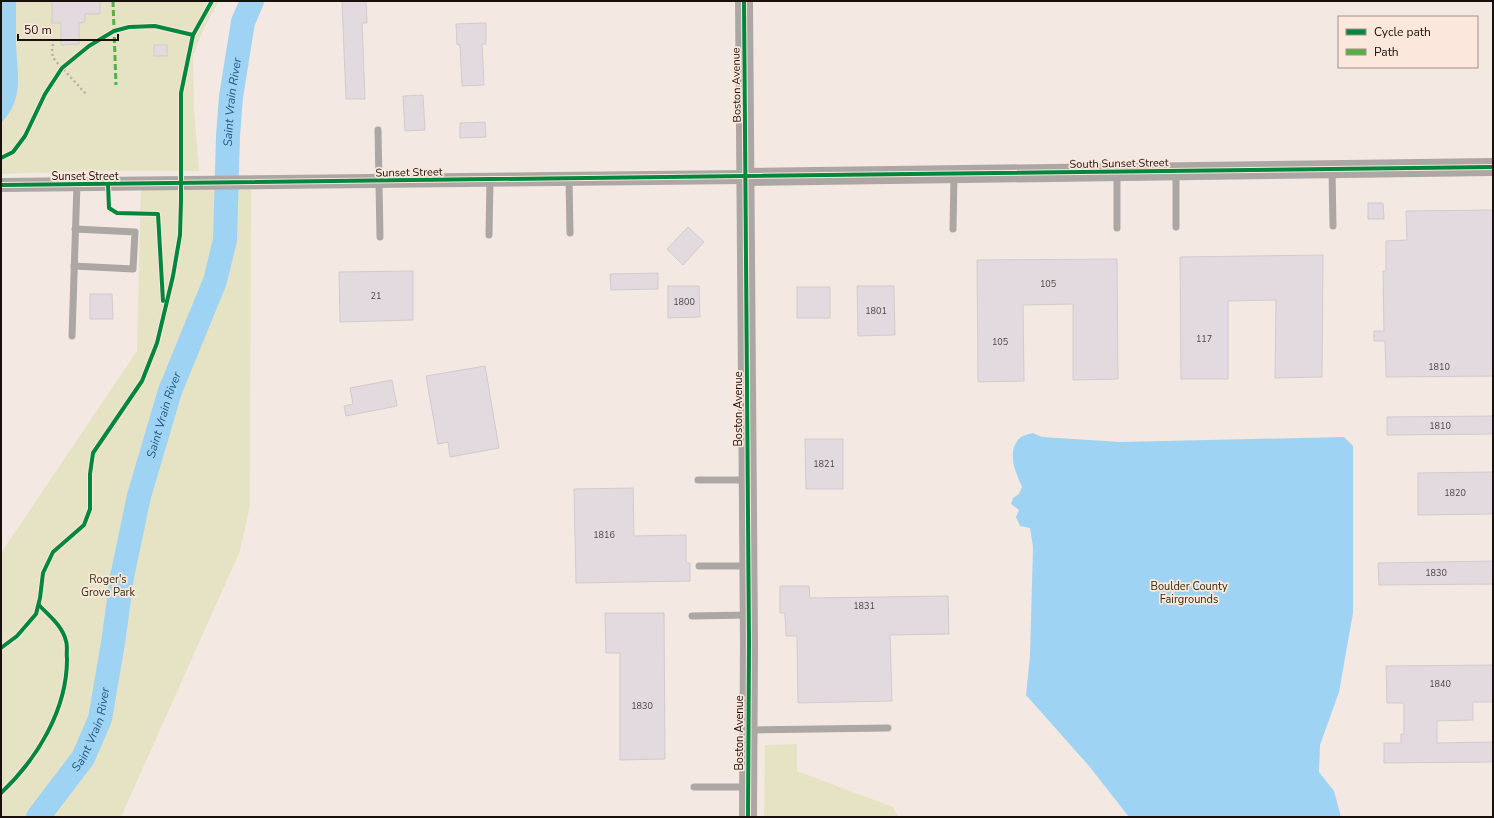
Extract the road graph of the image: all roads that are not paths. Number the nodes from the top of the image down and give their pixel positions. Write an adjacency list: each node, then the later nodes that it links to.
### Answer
1 (744, 1): 8 (street, Boston Avenue)
2 (378, 130): 11 (lane)
3 (1493, 167): 4 (street, South Sunset Street)
4 (1332, 169): 5 (street, South Sunset Street); 14 (lane)
5 (1176, 171): 6 (street, South Sunset Street); 15 (lane)
6 (1117, 172): 7 (street, South Sunset Street); 16 (lane)
7 (954, 174): 8 (street, South Sunset Street); 18 (lane)
8 (745, 177): 9 (street, Sunset Street); 25 (street, Boston Avenue)
9 (569, 178): 10 (street, Sunset Street); 19 (lane)
10 (490, 179): 11 (street, Sunset Street); 20 (lane)
11 (379, 181): 12 (street, Sunset Street); 21 (lane)
12 (77, 184): 13 (street, Sunset Street); 17 (lane)
13 (1, 185)
14 (1333, 226)
15 (1176, 227)
16 (1117, 228)
17 (76, 229): 22 (lane); 22 (lane)
18 (953, 229)
19 (570, 234)
20 (489, 235)
21 (380, 238)
22 (74, 266): 23 (lane)
23 (72, 336)
24 (698, 480): 25 (lane)
25 (748, 480): 27 (street, Boston Avenue)
26 (699, 566): 27 (lane)
27 (748, 566): 28 (street, Boston Avenue)
28 (748, 615): 29 (lane); 31 (street, Boston Avenue)
29 (692, 616)
30 (888, 728): 31 (lane)
31 (749, 730): 33 (street, Boston Avenue)
32 (694, 787): 33 (lane)
33 (748, 787): 34 (street, Boston Avenue)
34 (748, 817)

